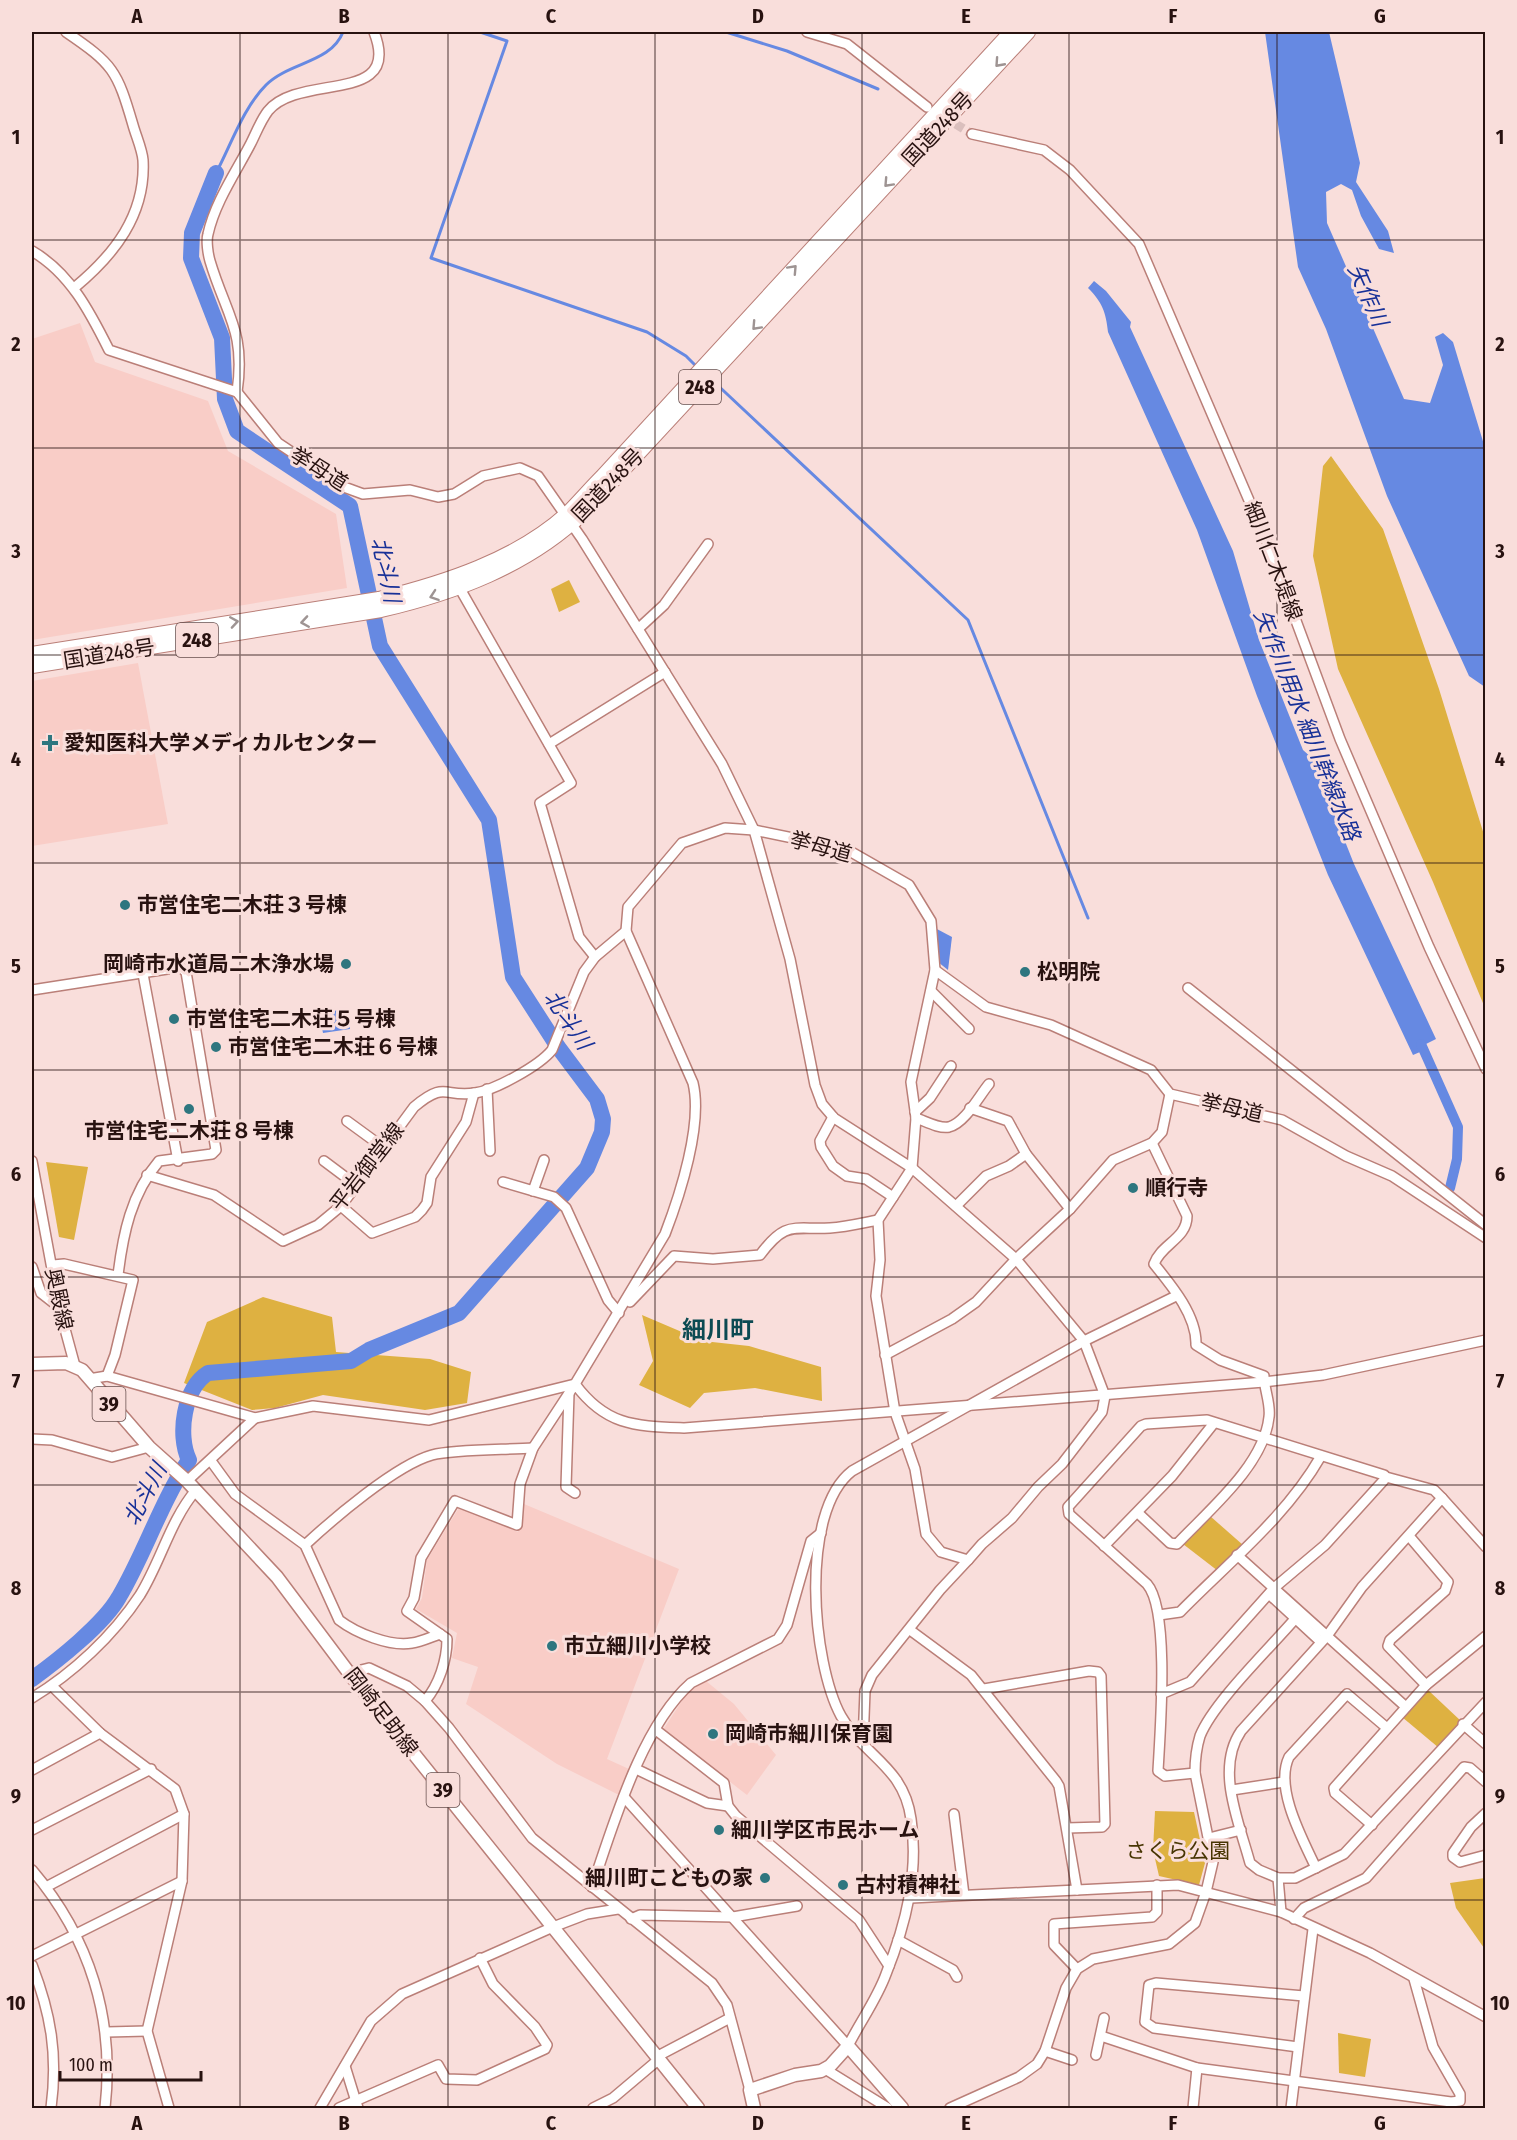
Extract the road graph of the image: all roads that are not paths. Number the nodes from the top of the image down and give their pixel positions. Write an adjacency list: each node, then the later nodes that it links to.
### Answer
1 (66, 32): 10 (street)
2 (375, 32): 11 (street)
3 (807, 32): 7 (street)
4 (1011, 32): 6 (highway, 国道248号 / 248)
5 (1028, 32): 6 (highway, 国道248号 / 248, one-way to 6)
6 (965, 91): 12 (highway, 国道248号 / 248)
7 (927, 106)
8 (972, 134): 32 (street, 細川仁木堤線)
9 (32, 251): 10 (street)
10 (74, 288): 11 (street)
11 (237, 392): 12 (street, 挙母道)
12 (569, 519): 14 (highway, 国道248号 / 248); 15 (highway, 国道248号 / 248); 17 (street, 挙母道)
13 (708, 544): 17 (street)
14 (459, 587): 15 (highway, 国道248号 / 248, one-way to 15); 21 (street)
15 (380, 604): 16 (highway, 国道248号 / 248)
16 (361, 608): 18 (highway, 国道248号 / 248, one-way to 16); 19 (highway, 国道248号 / 248, one-way to 19)
17 (638, 629): 20 (street, 挙母道)
18 (32, 654)
19 (32, 666)
20 (665, 672): 21 (street); 22 (street, 挙母道)
21 (549, 744): 24 (street)
22 (754, 830): 23 (street); 25 (street, 挙母道); 39 (street)
23 (626, 931): 24 (street); 67 (street)
24 (595, 957): 34 (street, 平岩御堂線)
25 (935, 970): 29 (street, 挙母道); 36 (street)
26 (143, 974): 28 (street); 47 (street); 47 (street)
27 (1188, 988): 59 (street)
28 (32, 990)
29 (931, 991): 30 (street); 38 (street, 挙母道)
30 (969, 1029)
31 (951, 1066): 38 (street)
32 (1485, 1069)
33 (989, 1084): 37 (street)
34 (487, 1089): 35 (street, 平岩御堂線); 43 (street)
35 (474, 1093): 42 (street, 平岩御堂線); 55 (street)
36 (1170, 1094): 41 (street); 60 (street, 挙母道)
37 (970, 1108): 38 (street); 44 (street)
38 (916, 1115): 49 (street, 挙母道)
39 (833, 1117): 49 (street); 54 (street)
40 (347, 1121): 42 (street)
41 (1152, 1143): 57 (street); 65 (street)
42 (384, 1148): 52 (street, 平岩御堂線)
43 (490, 1151)
44 (1026, 1154): 56 (street); 57 (street)
45 (544, 1160): 53 (street)
46 (32, 1161): 62 (street, 奥殿線)
47 (178, 1161): 50 (street)
48 (324, 1161): 52 (street)
49 (912, 1168): 54 (street); 56 (street)
50 (147, 1175): 55 (street, 平岩御堂線); 64 (street)
51 (503, 1182): 53 (street)
52 (356, 1185): 55 (street, 平岩御堂線)
53 (533, 1191): 67 (street)
54 (893, 1197): 58 (street)
55 (341, 1206)
56 (956, 1206): 61 (street)
57 (1070, 1209): 61 (street)
58 (878, 1220): 67 (street); 70 (street)
59 (1485, 1225)
60 (1485, 1238)
61 (1016, 1258): 69 (street); 70 (street)
62 (53, 1265): 64 (street); 66 (street, 奥殿線)
63 (32, 1267): 66 (street)
64 (118, 1275): 73 (street)
65 (1176, 1296): 69 (street); 75 (street)
66 (59, 1307): 72 (street, 奥殿線)
67 (619, 1314): 76 (street)
68 (1485, 1340): 75 (street)
69 (1084, 1341): 78 (street); 79 (street)
70 (885, 1355): 80 (street)
71 (32, 1364): 72 (main road, 39)
72 (75, 1366): 74 (main road, 岡崎足助線 / 39)
73 (107, 1376): 74 (street); 81 (street)
74 (89, 1379): 86 (main road, 岡崎足助線 / 39)
75 (1264, 1382): 78 (street); 83 (street)
76 (575, 1384): 77 (street); 80 (street); 81 (street)
77 (569, 1393): 87 (street); 92 (street)
78 (1105, 1396): 79 (street); 101 (street)
79 (971, 1405): 80 (street); 85 (street)
80 (895, 1412): 85 (street)
81 (255, 1418): 89 (street)
82 (1214, 1423): 83 (street); 94 (street); 98 (street)
83 (1263, 1438): 88 (street); 94 (street)
84 (32, 1439): 86 (street)
85 (906, 1440): 95 (street); 101 (street)
86 (149, 1447): 91 (main road, 岡崎足助線 / 39)
87 (532, 1448): 97 (street); 106 (street)
88 (1321, 1456): 90 (street); 100 (street)
89 (211, 1461): 91 (street); 97 (street)
90 (1386, 1478): 93 (street); 102 (street)
91 (186, 1480): 109 (main road, 岡崎足助線 / 39); 111 (street)
92 (575, 1493)
93 (1442, 1498): 96 (street); 99 (street)
94 (1138, 1514): 98 (street)
95 (821, 1533): 120 (street); 122 (street)
96 (1409, 1536): 108 (street); 110 (street)
97 (305, 1545): 106 (street)
98 (1104, 1546): 103 (street)
99 (1485, 1546)
100 (1237, 1555): 102 (street); 103 (street)
101 (968, 1560): 105 (street)
102 (1272, 1591): 104 (street); 108 (street); 113 (street)
103 (1160, 1615): 113 (street)
104 (1294, 1620): 108 (street); 127 (street)
105 (910, 1630): 112 (street); 122 (street)
106 (440, 1634): 115 (street)
107 (1485, 1636): 110 (street)
108 (1324, 1639): 117 (street); 130 (street)
109 (349, 1673): 115 (street); 159 (main road, 岡崎足助線 / 39)
110 (1425, 1684): 117 (street)
111 (52, 1686): 114 (street); 121 (street)
112 (984, 1689): 137 (street); 137 (street)
113 (1161, 1694): 127 (street)
114 (32, 1698)
115 (426, 1701): 148 (street)
116 (1485, 1702): 118 (street)
117 (1406, 1707): 119 (street)
118 (1463, 1724): 123 (street); 136 (street)
119 (1387, 1728): 128 (street); 136 (street)
120 (656, 1730): 125 (street); 132 (street)
121 (100, 1734): 124 (street); 126 (street)
122 (863, 1743): 152 (street)
123 (1485, 1744)
124 (151, 1769): 134 (street); 138 (street)
125 (636, 1769): 131 (street); 132 (street)
126 (32, 1770)
127 (1195, 1773): 140 (street)
128 (1284, 1782): 130 (street); 142 (street)
129 (1485, 1782): 158 (street)
130 (1232, 1790): 139 (street)
131 (624, 1797): 148 (street); 156 (street)
132 (728, 1806): 166 (street)
133 (1485, 1813): 141 (street)
134 (184, 1814): 145 (street); 147 (street)
135 (954, 1814): 151 (street)
136 (1372, 1825): 142 (street)
137 (1067, 1828): 149 (street)
138 (32, 1830)
139 (1241, 1830): 140 (street); 144 (street)
140 (1209, 1838): 150 (street)
141 (1485, 1855)
142 (1316, 1869): 144 (street)
143 (32, 1870): 147 (street)
144 (1278, 1878): 155 (street)
145 (182, 1881): 161 (street); 175 (street)
146 (1157, 1886): 149 (street); 150 (street); 167 (street)
147 (46, 1887): 161 (street)
148 (592, 1887): 154 (street)
149 (1077, 1890): 151 (street)
150 (1206, 1892): 155 (street); 167 (street)
151 (964, 1895): 152 (street)
152 (911, 1898): 162 (street)
153 (797, 1906): 156 (street)
154 (618, 1909): 157 (street); 159 (street)
155 (1281, 1912): 158 (street)
156 (733, 1917): 157 (street); 177 (street)
157 (631, 1919): 172 (street)
158 (1294, 1919): 160 (street)
159 (553, 1927): 164 (street); 181 (main road, 岡崎足助線 / 39)
160 (1313, 1929): 169 (street); 170 (street)
161 (76, 1934): 163 (street); 174 (street)
162 (898, 1940): 166 (street); 168 (street)
163 (32, 1956)
164 (480, 1958): 183 (street); 188 (street)
165 (32, 1965): 190 (street)
166 (889, 1966): 177 (street)
167 (1077, 1969): 179 (street)
168 (957, 1977)
169 (1414, 1979): 171 (street); 189 (street)
170 (1305, 1996): 178 (street); 178 (street)
171 (1485, 2017)
172 (730, 2018): 181 (street); 187 (street)
173 (1104, 2018): 176 (street)
174 (107, 2031): 175 (street); 191 (street)
175 (147, 2031): 192 (street)
176 (1101, 2036): 180 (street); 184 (street)
177 (848, 2046): 185 (main road); 199 (main road)
178 (1298, 2047): 186 (street)
179 (1045, 2051): 182 (street); 200 (street)
180 (1096, 2055)
181 (658, 2059): 195 (street); 196 (main road, 岡崎足助線 / 39)
182 (1072, 2060)
183 (345, 2066): 188 (street); 193 (street)
184 (1197, 2068): 186 (street); 201 (street)
185 (825, 2069): 187 (main road); 198 (street)
186 (1294, 2081): 189 (street); 202 (street)
187 (750, 2090): 197 (main road)
188 (358, 2104): 194 (street)
189 (1452, 2105)
190 (51, 2109)
191 (105, 2109)
192 (169, 2109)
193 (320, 2109)
194 (339, 2109)
195 (593, 2109)
196 (698, 2109)
197 (754, 2109)
198 (888, 2109)
199 (902, 2109)
200 (950, 2109)
201 (1193, 2109)
202 (1291, 2109)

